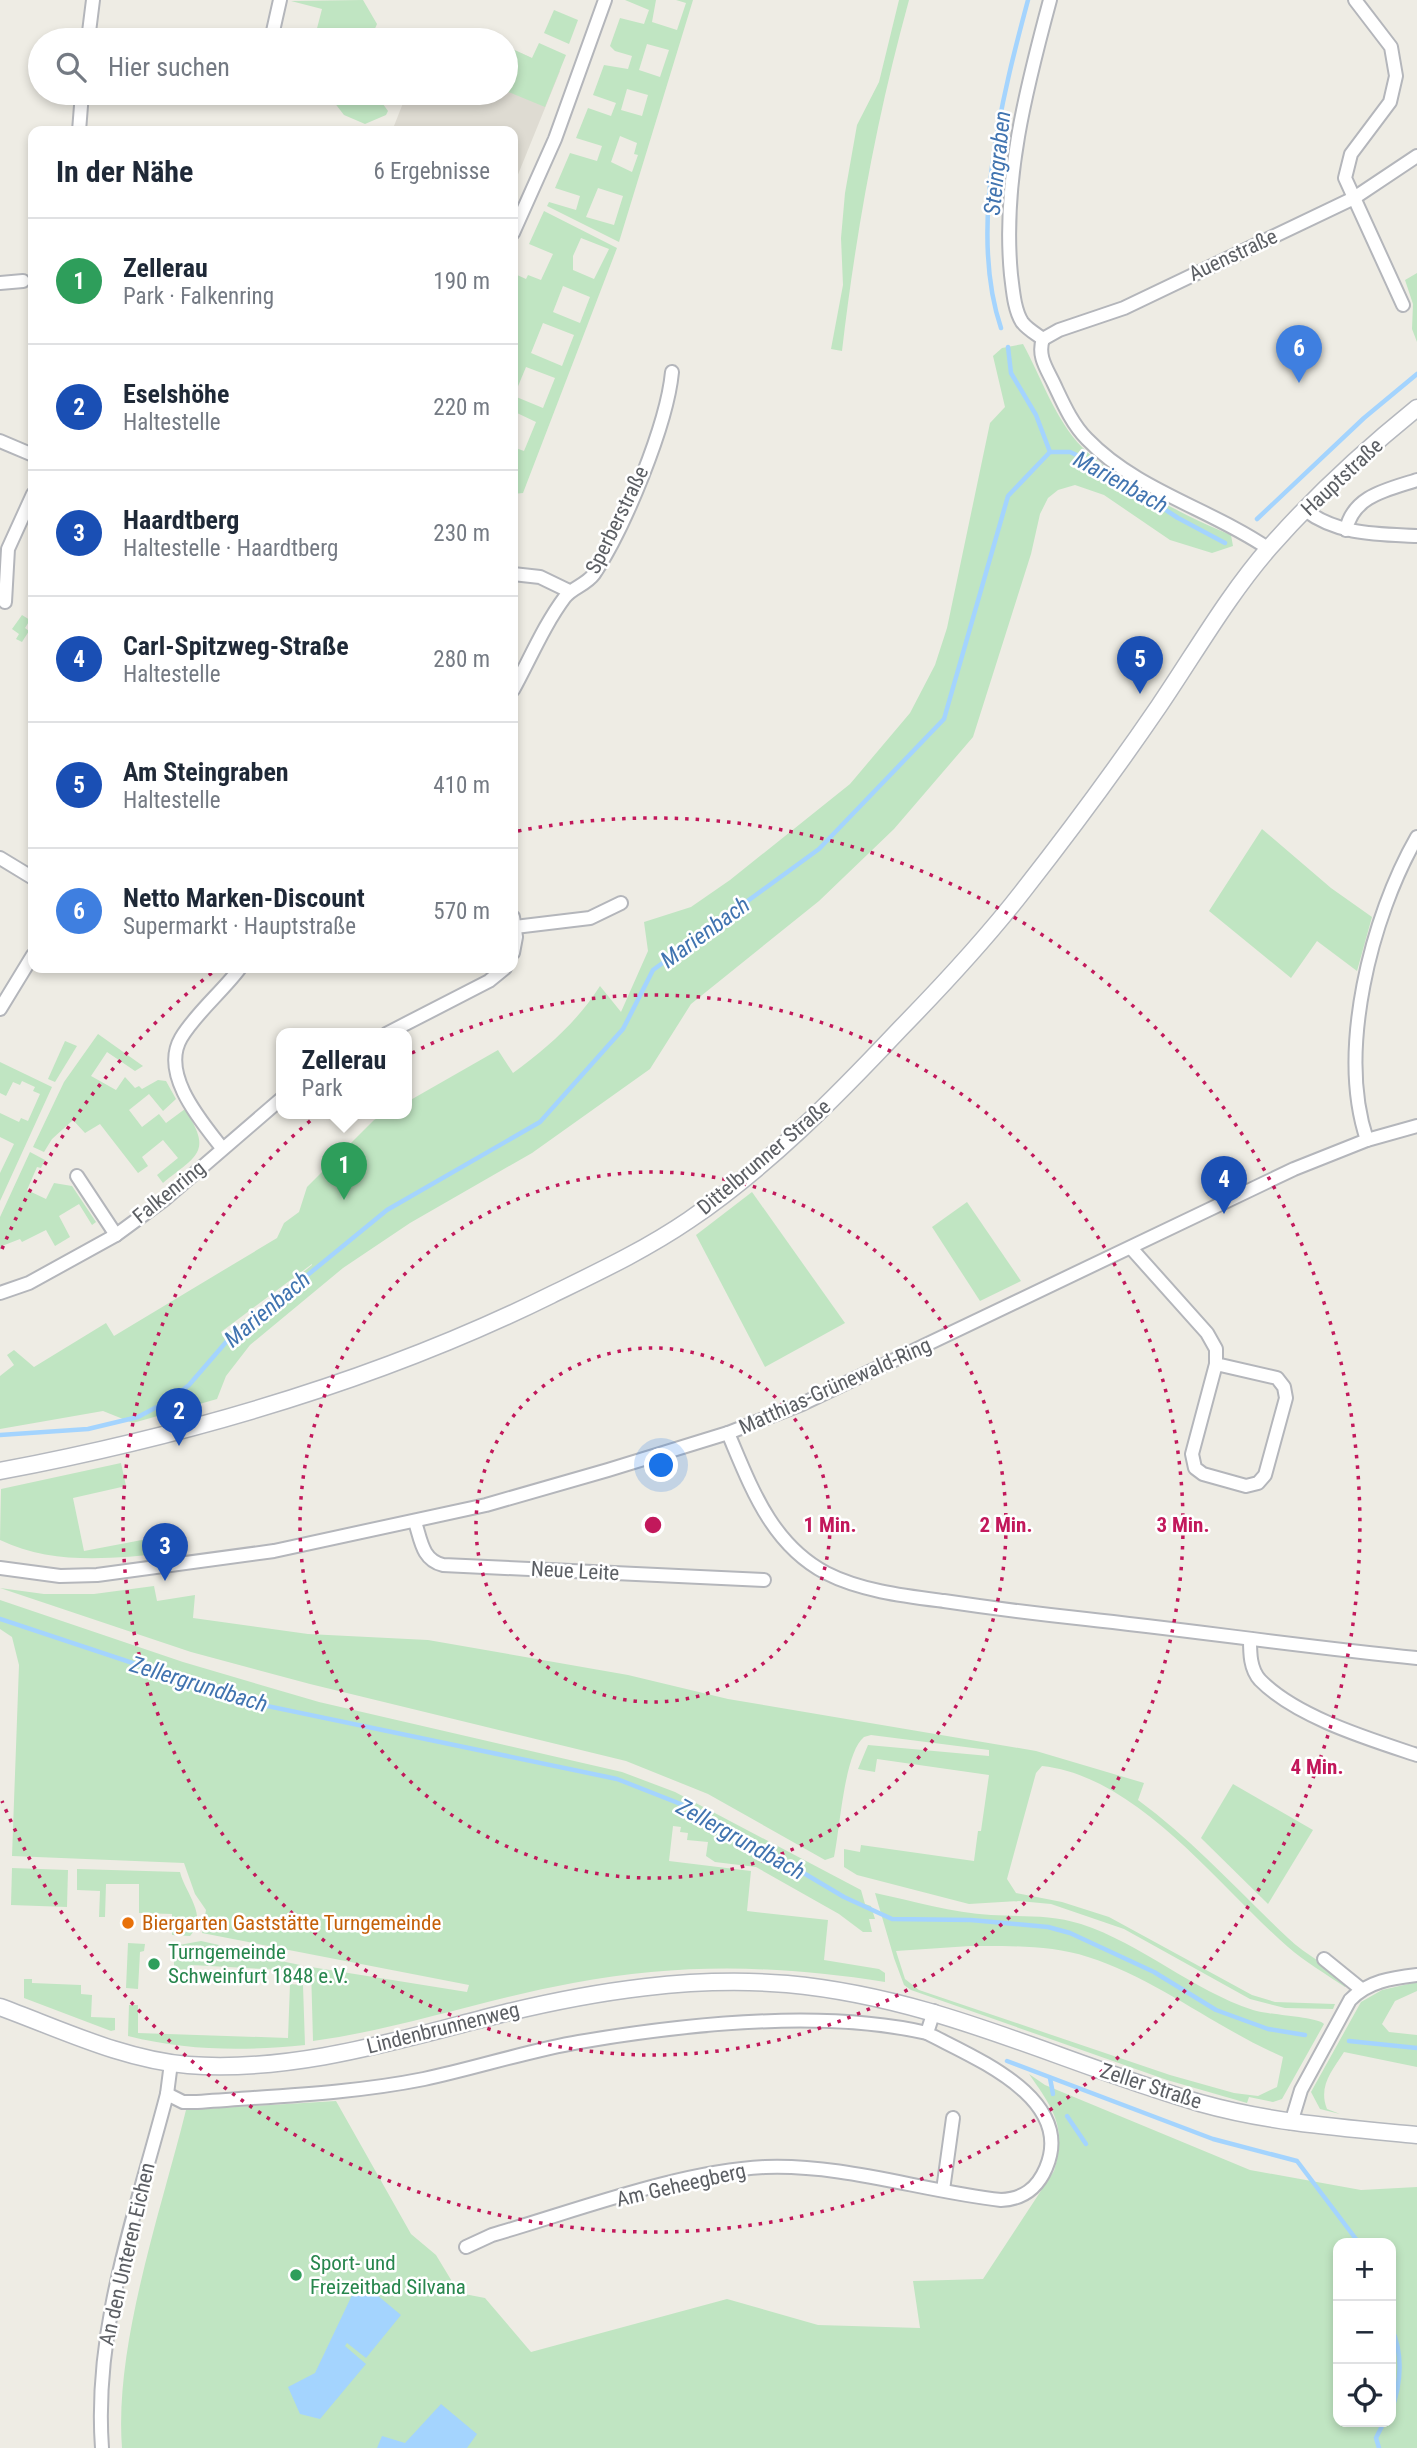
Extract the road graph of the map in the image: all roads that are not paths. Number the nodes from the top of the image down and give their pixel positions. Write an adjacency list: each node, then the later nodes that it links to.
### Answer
1 (93, 0): 6 (street)
2 (280, 0): 7 (street)
3 (605, 0): 12 (street)
4 (1050, 0): 16 (street)
5 (1355, 0): 11 (street)
6 (90, 28)
7 (274, 28)
8 (81, 105): 9 (street)
9 (79, 126)
10 (1417, 156): 11 (street, Auenstraße)
11 (1354, 198): 15 (street); 16 (street, Auenstraße)
12 (518, 222)
13 (23, 281): 14 (street)
14 (0, 283)
15 (1403, 305)
16 (1043, 339): 26 (street)
17 (672, 372): 28 (street, Sperberstraße)
18 (1417, 408): 23 (street, Hauptstraße)
19 (0, 441): 20 (street)
20 (28, 453)
21 (1417, 480): 24 (street)
22 (28, 505): 29 (street)
23 (1305, 510): 24 (street); 26 (street, Hauptstraße)
24 (1346, 530): 25 (street)
25 (1417, 536)
26 (1269, 549): 51 (street, Dittelbrunner Straße)
27 (518, 575): 28 (street)
28 (569, 591): 30 (street, Sperberstraße)
29 (5, 602)
30 (518, 681)
31 (1417, 837): 43 (street)
32 (0, 858): 33 (street)
33 (28, 875)
34 (621, 903): 35 (street)
35 (518, 922)
36 (28, 963): 39 (street)
37 (236, 973): 44 (street, Falkenring)
38 (499, 973): 40 (street)
39 (0, 1009)
40 (398, 1028)
41 (276, 1103): 44 (street, Falkenring)
42 (1417, 1126): 43 (street, Matthias-Grünewald-Ring)
43 (1367, 1140): 47 (street, Matthias-Grünewald-Ring)
44 (222, 1148): 46 (street, Falkenring)
45 (76, 1175): 46 (street, Falkenring)
46 (116, 1235): 48 (street, Falkenring)
47 (1131, 1248): 49 (street); 50 (street, Matthias-Grünewald-Ring)
48 (0, 1293)
49 (1216, 1364): 49 (street)
50 (728, 1433): 52 (street); 55 (street, Matthias-Grünewald-Ring)
51 (0, 1471)
52 (415, 1522): 53 (street); 54 (street, Neue Leite)
53 (3, 1565)
54 (764, 1580)
55 (1250, 1639): 56 (street, Matthias-Grünewald-Ring); 57 (street)
56 (1417, 1658)
57 (1417, 1755)
58 (1324, 1959): 60 (street)
59 (1417, 1975): 60 (street)
60 (1361, 1989): 68 (street)
61 (894, 2000): 63 (street, Zeller Straße); 65 (street, Lindenbrunnenweg)
62 (0, 2007): 65 (street, Lindenbrunnenweg)
63 (934, 2011): 64 (street); 68 (street, Zeller Straße)
64 (927, 2034): 66 (street, Lindenbrunnenweg); 70 (street, Am Geheegberg)
65 (171, 2063): 66 (street, An den Unteren Eichen)
66 (167, 2094): 72 (street, An den Unteren Eichen)
67 (953, 2119): 70 (street)
68 (1292, 2123): 69 (street, Zeller Straße)
69 (1417, 2135)
70 (943, 2190): 71 (street, Am Geheegberg)
71 (466, 2247)
72 (102, 2448)

